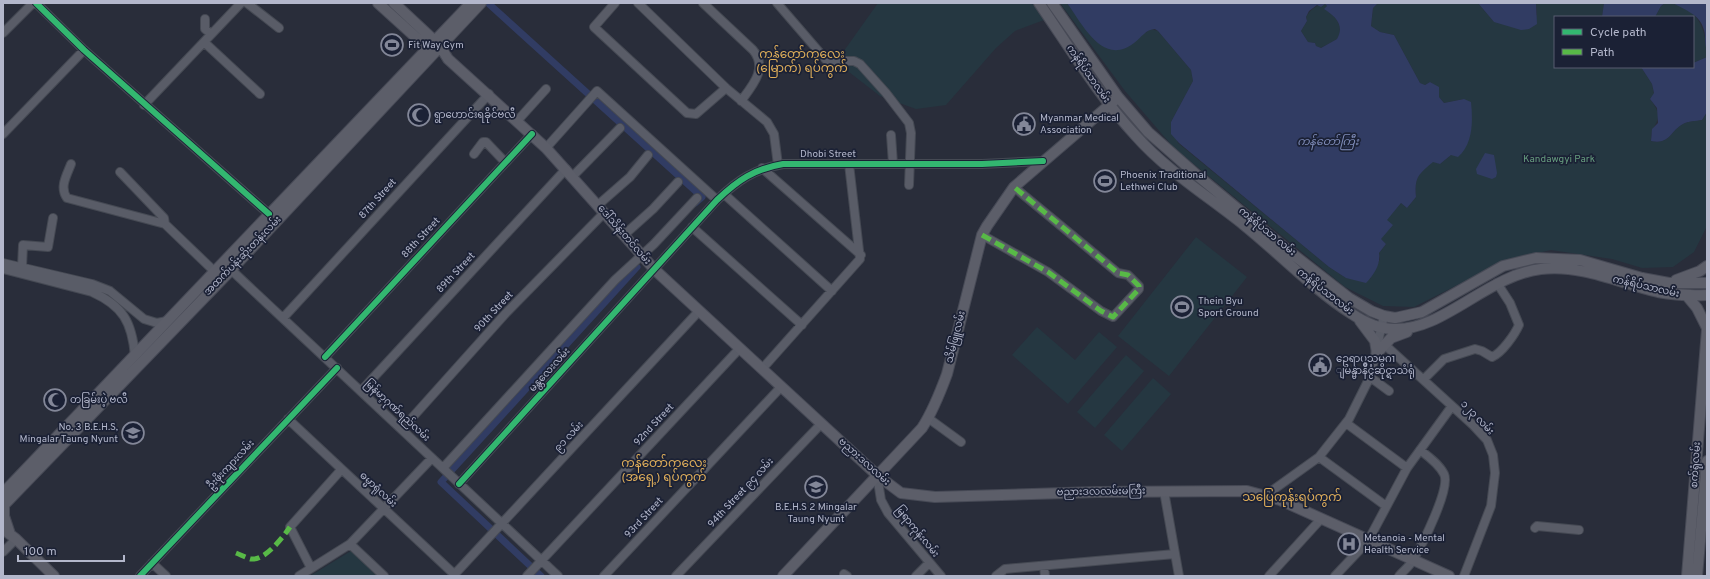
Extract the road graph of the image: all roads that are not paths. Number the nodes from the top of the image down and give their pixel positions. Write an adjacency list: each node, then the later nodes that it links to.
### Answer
1 (34, 3): 16 (street); 20 (street)
2 (241, 3): 17 (street)
3 (247, 3): 15 (street)
4 (378, 3): 19 (main road)
5 (394, 3): 19 (main road)
6 (471, 3): 19 (main road, အထက်ပန်းဆိုးတန်းလမ်း)
7 (481, 3): 19 (main road, အထက်ပန်းဆိုးတန်းလမ်း)
8 (615, 3): 21 (street)
9 (703, 3): 26 (street)
10 (777, 3): 42 (street)
11 (1039, 3): 27 (main road, ကန်ရိပ်သာလမ်း)
12 (1052, 3): 25 (main road, ကန်ရိပ်သာ လမ်း)
13 (644, 4): 21 (street)
14 (205, 19): 17 (street)
15 (279, 28)
16 (3, 33)
17 (211, 34): 18 (street)
18 (204, 42): 23 (street); 28 (street)
19 (434, 47): 24 (main road, ဒေါ်သိန်းတင်လမ်း); 47 (main road, အထက်ပန်းဆိုးတန်းလမ်း)
20 (84, 50): 28 (street); 31 (street)
21 (726, 88): 26 (street)
22 (546, 89): 29 (street)
23 (260, 94)
24 (489, 94): 29 (main road, ဒေါ်သိန်းတင်လမ်း); 81 (street, 87th Street)
25 (1118, 97): 27 (main road, သိမ်ဖြူလမ်း); 80 (main road, ကန်ရိပ်သာ လမ်း)
26 (741, 101): 43 (street)
27 (1109, 104): 37 (main road, သိမ်ဖြူလမ်း); 79 (main road, ကန်ရိပ်သာလမ်း)
28 (144, 105): 55 (street)
29 (518, 120): 32 (main road, ဒေါ်သိန်းတင်လမ်း)
30 (620, 128): 46 (street, 89th Street)
31 (3, 134)
32 (532, 134): 34 (main road, ဒေါ်သိန်းတင်လမ်း); 38 (street, 88th Street)
33 (891, 135): 41 (street)
34 (546, 148): 46 (main road, ဒေါ်သိန်းတင်လမ်း); 53 (street)
35 (474, 154): 38 (street)
36 (648, 155): 54 (street, 90th Street)
37 (1043, 161): 42 (street, Dhobi Street); 50 (main road, သိမ်ဖြူလမ်း)
38 (505, 162): 91 (street, 88th Street)
39 (71, 164): 57 (street)
40 (849, 164): 41 (street, Dhobi Street); 43 (street, Dhobi Street); 62 (street)
41 (893, 164): 42 (street, Dhobi Street)
42 (908, 164): 49 (street)
43 (778, 165): 44 (street, Dhobi Street)
44 (762, 168): 51 (street, Dhobi Street); 62 (street)
45 (120, 172): 57 (street)
46 (569, 172): 54 (main road, ဒေါ်သိန်းတင်လမ်း); 97 (street, 89th Street)
47 (310, 178): 55 (main road, အထက်ပန်းဆိုးတန်းလမ်း); 68 (main road, အထက်ပန်းဆိုးတန်းလမ်း)
48 (678, 182): 59 (street)
49 (909, 185)
50 (1014, 187): 60 (main road, သိမ်ဖြူလမ်း); 60 (street)
51 (724, 194): 53 (street, Dhobi Street); 75 (street)
52 (697, 198): 61 (street, မန္တလေးလမ်း)
53 (717, 200): 58 (street, Dhobi Street)
54 (601, 209): 59 (main road, ဒေါ်သိန်းတင်လမ်း); 104 (street, 90th Street)
55 (269, 214): 63 (main road, အထက်ပန်းဆိုးတန်းလမ်း)
56 (53, 218): 66 (street)
57 (166, 224): 70 (street)
58 (692, 227): 69 (street, Dhobi Street); 83 (street)
59 (624, 235): 61 (main road, ဒေါ်သိန်းတင်လမ်း)
60 (982, 235): 100 (main road, သိမ်ဖြူလမ်း)
61 (641, 256): 69 (main road, ဒေါ်သိန်းတင်လမ်း); 110 (street, မန္တလေးလမ်း)
62 (861, 257): 75 (street)
63 (222, 262): 68 (street, မြန်မာ့ဂုဏ်ရည်လမ်း); 70 (main road, အထက်ပန်းဆိုးတန်းလမ်း)
64 (3, 263): 66 (street)
65 (1707, 266): 73 (main road)
66 (22, 267): 82 (street)
67 (3, 269): 90 (street)
68 (231, 270): 81 (street, မြန်မာ့ဂုဏ်ရည်လမ်း); 119 (main road, အထက်ပန်းဆိုးတန်းလမ်း)
69 (655, 270): 78 (main road, ဒေါ်သိန်းတင်လမ်း); 114 (street, မန္တလေးလမ်း)
70 (214, 271): 82 (main road, အထက်ပန်းဆိုးတန်းလမ်း)
71 (1614, 275): 72 (main road, ကန်ရိပ်သာလမ်း); 73 (main road, ကန်ရိပ်သာ လမ်း); 77 (main road, ကန်ရိပ်သာလမ်း); 80 (main road, ကန်ရိပ်သာ လမ်း)
72 (1497, 283): 84 (main road, ကန်ရိပ်သာလမ်း); 95 (street)
73 (1669, 283): 74 (main road, ကန်ရိပ်သာ လမ်း)
74 (1707, 283)
75 (832, 291): 83 (street)
76 (1707, 295): 77 (main road, ကန်ရိပ်သာလမ်း)
77 (1687, 296): 86 (main road)
78 (699, 311): 88 (main road, ဒေါ်သိန်းတင်လမ်း); 124 (street, ၉၁ လမ်း)
79 (1353, 314): 85 (main road, ကန်ရိပ်သာလမ်း); 89 (main road)
80 (1384, 316): 85 (street)
81 (284, 318): 91 (street, မြန်မာ့ဂုဏ်ရည်လမ်း)
82 (167, 321): 90 (main road, အထက်ပန်းဆိုးတန်းလမ်း)
83 (802, 325): 93 (street)
84 (1420, 325): 85 (main road, ကန်ရိပ်သာလမ်း); 87 (main road)
85 (1382, 328): 89 (street)
86 (1707, 329): 160 (main road, စက်ရုံလမ်း)
87 (1384, 345): 89 (main road); 95 (street, ၁၂၃ လမ်း)
88 (740, 348): 93 (main road, ဒေါ်သိန်းတင်လမ်း); 133 (street, 92nd Street)
89 (1377, 353): 94 (street)
90 (135, 356): 115 (main road, အထက်ပန်းဆိုးတန်းလမ်း)
91 (325, 357): 92 (street, မြန်မာ့ဂုဏ်ရည်လမ်း)
92 (337, 368): 97 (street, မြန်မာ့ဂုဏ်ရည်လမ်း); 101 (street, ဦးဖိုးကျားလမ်း)
93 (762, 369): 96 (main road, ဒေါ်သိန်းတင်လမ်း)
94 (1370, 377): 98 (street); 102 (street)
95 (1424, 380): 99 (street, ၁၂၃ လမ်း)
96 (781, 387): 103 (main road, ဒေါ်သိန်းတင်လမ်း); 147 (street, 93rd Street)
97 (361, 391): 104 (street, မြန်မာ့ဂုဏ်ရည်လမ်း)
98 (1389, 391)
99 (1452, 406): 106 (street); 159 (street, ၁၂၃ လမ်း)
100 (928, 418): 105 (street); 113 (main road, သိမ်ဖြူလမ်း)
101 (288, 419): 112 (street, ဓမ္မာရုံလမ်း); 135 (street, ဦးဖိုးကျားလမ်း)
102 (1346, 423): 107 (street); 111 (street)
103 (821, 424): 113 (main road, ဗညားဒလလမ်း); 148 (street, 94th Street ၉၄ လမ်း)
104 (402, 429): 108 (street, မြန်မာ့ဂုဏ်ရည်လမ်း)
105 (961, 442)
106 (1420, 450): 111 (street); 134 (street)
107 (1319, 457): 117 (street); 121 (street)
108 (432, 458): 110 (street, မြန်မာ့ဂုဏ်ရည်လမ်း); 122 (street)
109 (1707, 462): 120 (main road, စက်ရုံလမ်း)
110 (443, 468): 114 (street, မြန်မာ့ဂုဏ်ရည်လမ်း)
111 (1407, 468): 121 (street)
112 (341, 470): 122 (street, ဓမ္မာရုံလမ်း); 138 (street)
113 (877, 475): 118 (main road, ဗညားဒလလမ်း); 136 (street, မြရာကုန်းလမ်း); 149 (main road, သိမ်ဖြူလမ်း)
114 (459, 484): 124 (street, မြန်မာ့ဂုဏ်ရည်လမ်း)
115 (4, 491)
116 (1164, 491): 117 (main road, ဗညားဒလလမ်းမကြီး); 118 (main road, ဗညားဒလလမ်းမကြီး); 131 (street)
117 (1266, 495): 123 (main road)
118 (935, 497)
119 (4, 505): 127 (main road)
120 (1705, 505): 132 (main road, စက်ရုံလမ်း)
121 (1386, 506): 128 (street)
122 (384, 509): 129 (street); 140 (street, ဓမ္မာရုံလမ်း)
123 (1320, 520): 128 (main road); 155 (street)
124 (502, 524): 133 (street, မြန်မာ့ဂုဏ်ရည်လမ်း); 140 (street, ၉၁ လမ်း)
125 (1535, 528): 126 (street)
126 (1579, 530)
127 (10, 534): 130 (street); 141 (main road)
128 (1368, 541): 134 (main road); 156 (street)
129 (350, 544): 138 (street); 145 (street)
130 (3, 552)
131 (1175, 554): 137 (street); 154 (street)
132 (1703, 555): 161 (main road, စက်ရုံလမ်း)
133 (541, 561): 139 (street, 92nd Street); 146 (street, မြန်မာ့ဂုဏ်ရည်လမ်း)
134 (1413, 561): 157 (street); 158 (main road)
135 (152, 563): 142 (street, ဦးဖိုးကျားလမ်း); 143 (street)
136 (929, 563): 150 (street); 151 (street, မြရာကုန်းလမ်း)
137 (1044, 566): 152 (street); 153 (street)
138 (312, 568): 144 (street)
139 (530, 572)
140 (453, 575)
141 (54, 576)
142 (140, 576)
143 (166, 576)
144 (299, 576)
145 (384, 576)
146 (558, 576)
147 (604, 576)
148 (676, 576)
149 (782, 576)
150 (916, 576)
151 (941, 576)
152 (996, 576)
153 (1045, 576)
154 (1179, 576)
155 (1269, 576)
156 (1335, 576)
157 (1399, 576)
158 (1449, 576)
159 (1464, 576)
160 (1686, 576)
161 (1698, 576)

